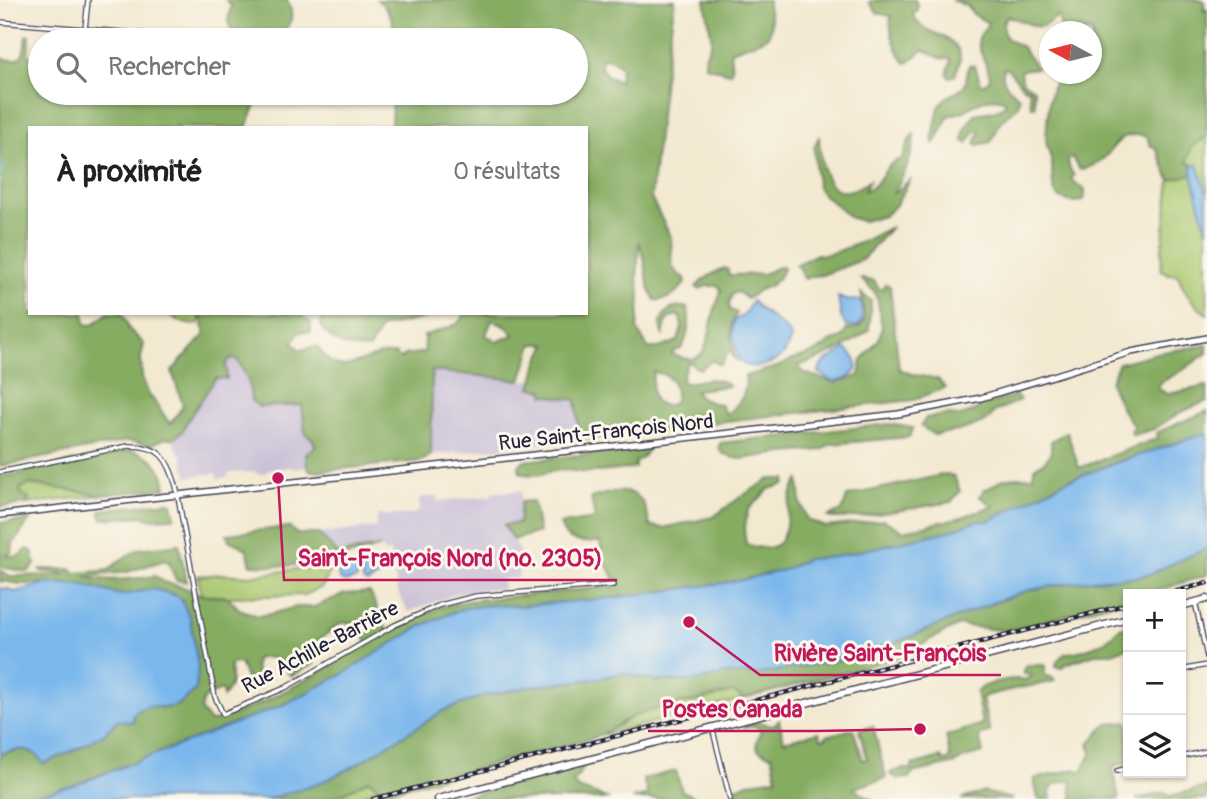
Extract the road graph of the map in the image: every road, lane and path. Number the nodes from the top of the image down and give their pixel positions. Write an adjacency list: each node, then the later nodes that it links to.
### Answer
1 (88, 0): 4 (street)
2 (0, 22): 3 (street)
3 (73, 28)
4 (85, 28)
5 (1207, 338): 7 (street, Rue Saint-François Nord)
6 (0, 472): 7 (street)
7 (178, 495): 8 (street, Rue Saint-François Nord); 9 (street, Rue Achille-Barrière)
8 (0, 515)
9 (612, 584)
10 (1207, 599): 11 (main road)
11 (1195, 602): 12 (main road); 14 (street)
12 (1186, 605)
13 (1123, 620): 17 (main road)
14 (1207, 656)
15 (1207, 665): 16 (street)
16 (1186, 669)
17 (712, 727): 22 (main road); 23 (street)
18 (1207, 751): 19 (street)
19 (1186, 756)
20 (1123, 769): 21 (street)
21 (1117, 771)
22 (438, 799)
23 (730, 799)

